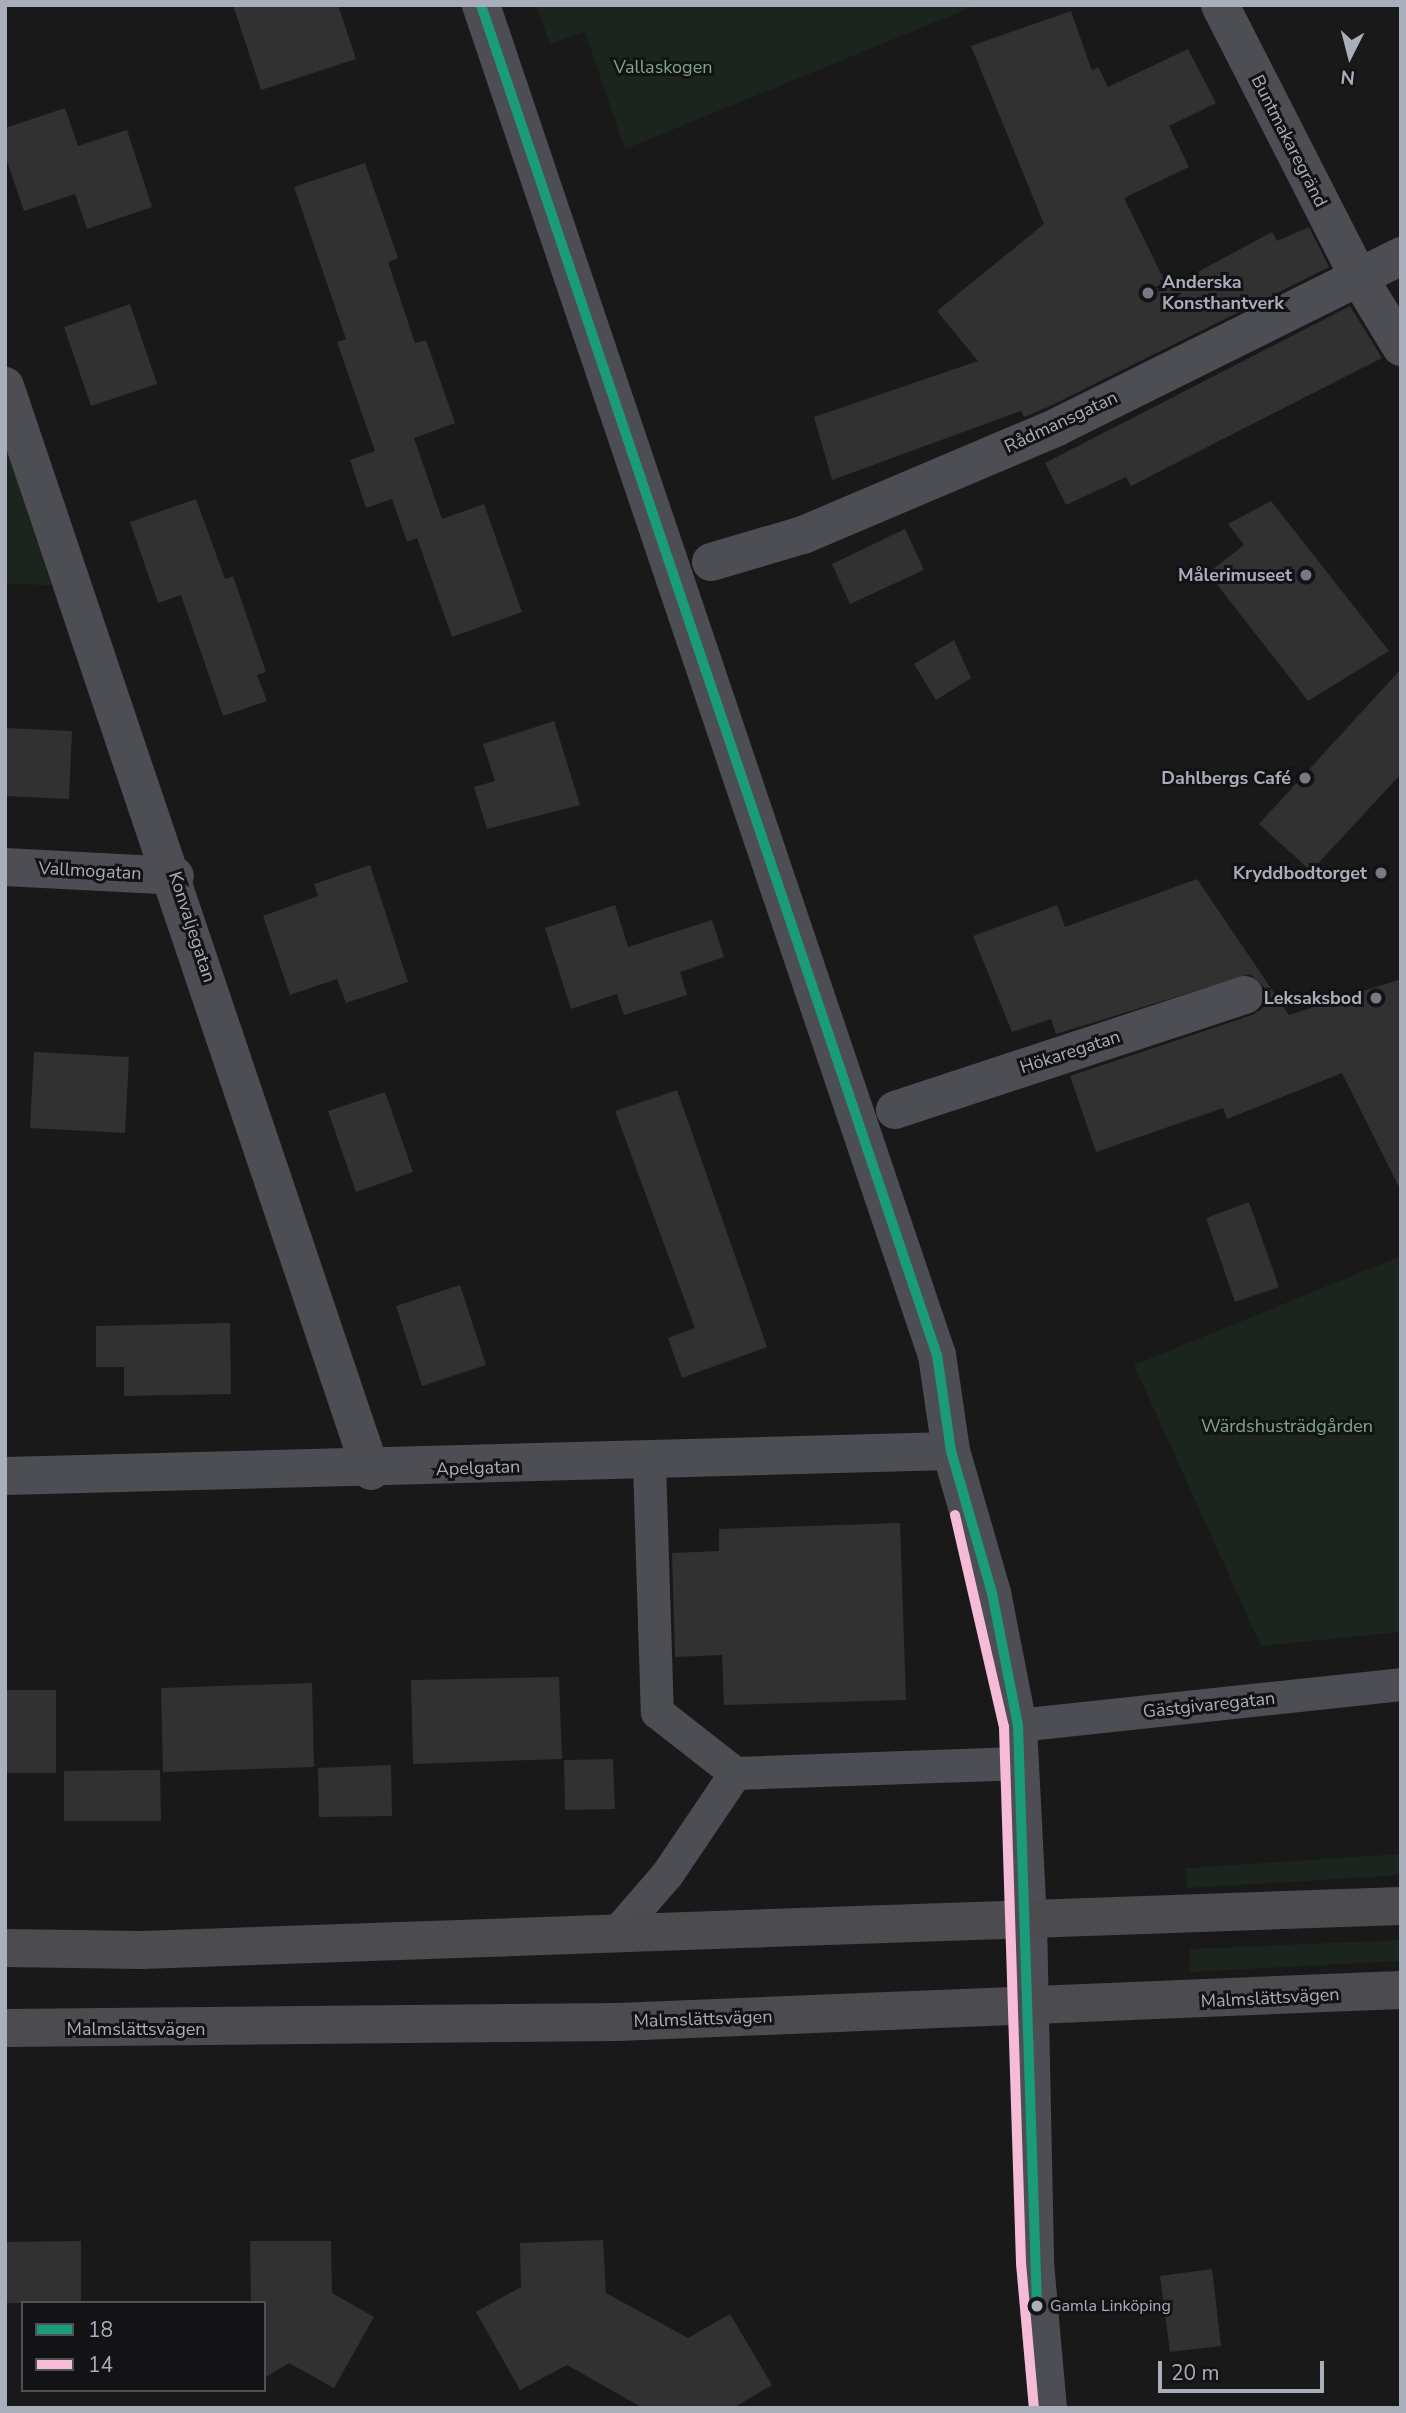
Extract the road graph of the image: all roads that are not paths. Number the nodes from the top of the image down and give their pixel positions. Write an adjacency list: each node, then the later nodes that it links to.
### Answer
1 (481, 5): 12 (street)
2 (1220, 5): 4 (street, Buntmakaregränd)
3 (1401, 256): 4 (street, Rådmansgatan)
4 (1358, 276): 5 (street, Buntmakaregränd); 7 (street, Rådmansgatan)
5 (1401, 346)
6 (5, 386): 9 (street, Konvaljegatan)
7 (710, 562)
8 (5, 867): 9 (street, Vallmogatan)
9 (175, 876): 14 (street, Konvaljegatan)
10 (1245, 995): 11 (street, Hökaregatan)
11 (895, 1110)
12 (951, 1451): 13 (street, Apelgatan); 17 (street)
13 (649, 1463): 14 (street, Apelgatan); 19 (lane)
14 (371, 1471): 15 (street, Apelgatan)
15 (5, 1476)
16 (1401, 1684): 17 (lane, Gästgivaregatan)
17 (1018, 1725): 18 (street)
18 (1021, 1763): 19 (lane); 21 (street)
19 (735, 1773): 22 (lane)
20 (1401, 1906): 21 (main road)
21 (1028, 1921): 22 (main road); 25 (street)
22 (615, 1934): 23 (main road)
23 (5, 1948)
24 (1401, 1990): 25 (main road, Malmslättsvägen)
25 (1029, 2010): 26 (main road, Malmslättsvägen); 27 (street)
26 (5, 2028)
27 (1048, 2408)

